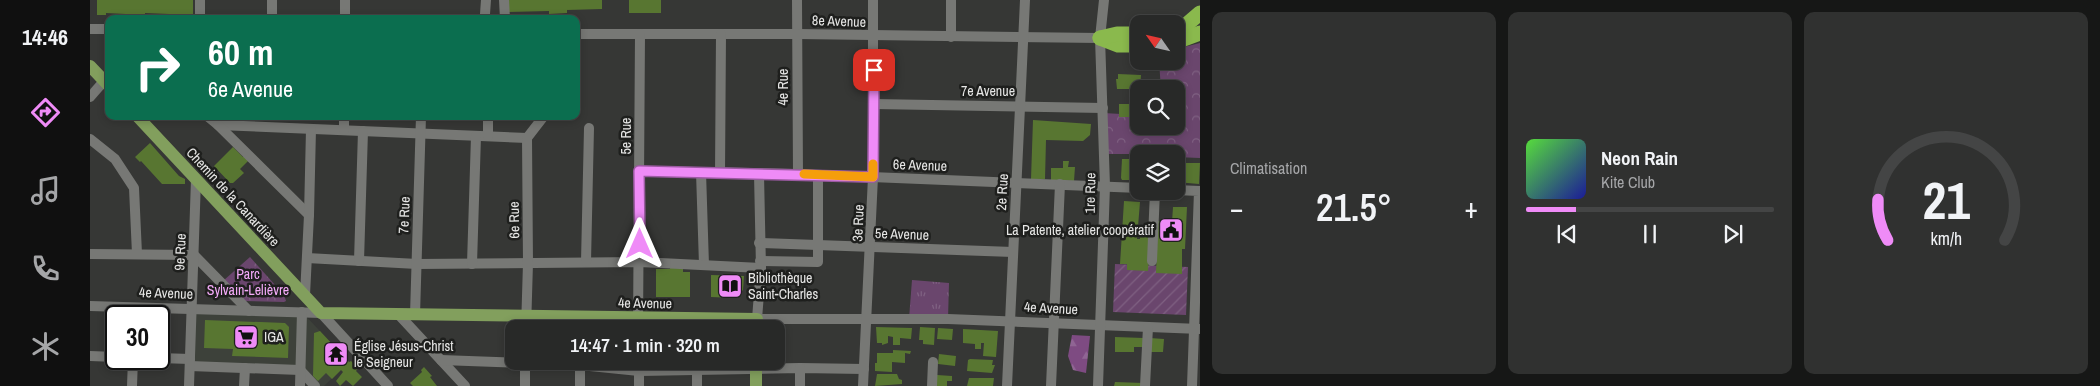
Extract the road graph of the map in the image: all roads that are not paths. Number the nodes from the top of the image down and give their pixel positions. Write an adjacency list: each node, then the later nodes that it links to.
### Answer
1 (200, 0): 13 (street)
2 (272, 0): 14 (street)
3 (345, 0): 15 (street)
4 (486, 0): 12 (street)
5 (504, 0): 16 (street)
6 (797, 0): 23 (street, 4e Rue)
7 (873, 0): 26 (street, 3e Rue)
8 (951, 0): 27 (street)
9 (1025, 0): 28 (street, 2e Rue)
10 (1104, 0): 29 (street, 1re Rue)
11 (1200, 13): 17 (highway)
12 (485, 14)
13 (200, 15)
14 (272, 15)
15 (345, 15)
16 (504, 15)
17 (1185, 26)
18 (90, 29): 19 (street)
19 (105, 29)
20 (580, 34): 21 (street, 8e Avenue)
21 (640, 34): 22 (street, 8e Avenue); 57 (street, 5e Rue)
22 (721, 34): 23 (street, 8e Avenue); 59 (street)
23 (798, 34): 26 (street, 8e Avenue); 61 (street, 4e Rue)
24 (1130, 34): 29 (highway)
25 (1200, 34): 30 (highway)
26 (874, 36): 27 (street, 8e Avenue); 36 (street, 3e Rue)
27 (951, 37): 28 (street, 8e Avenue)
28 (1023, 37): 29 (street, 8e Avenue); 37 (street, 2e Rue)
29 (1100, 38): 31 (highway); 38 (street, 1re Rue)
30 (1185, 39)
31 (1130, 45)
32 (90, 66): 33 (main road)
33 (105, 82)
34 (105, 84): 35 (street)
35 (90, 97)
36 (874, 104): 37 (street, 7e Avenue); 63 (street, 3e Rue)
37 (1020, 105): 38 (street, 7e Avenue); 65 (street, 2e Rue)
38 (1103, 108): 67 (street, 1re Rue)
39 (141, 120): 64 (main road, Chemin de la Canardière)
40 (212, 120): 46 (street)
41 (271, 120): 47 (street)
42 (344, 120): 50 (street)
43 (421, 120): 52 (street, 7e Rue)
44 (488, 120): 54 (street)
45 (541, 120): 55 (street)
46 (218, 125): 47 (street); 72 (street)
47 (270, 127): 49 (street)
48 (589, 128): 83 (street)
49 (311, 129): 50 (street); 72 (street)
50 (344, 130): 51 (street)
51 (363, 131): 52 (street); 81 (street)
52 (421, 133): 53 (street); 86 (street, 7e Rue)
53 (476, 136): 54 (street); 87 (street)
54 (488, 136): 55 (street)
55 (527, 138): 85 (street, 6e Rue)
56 (90, 139): 78 (street)
57 (639, 171): 58 (street, 6e Avenue); 84 (street, 5e Rue)
58 (701, 172): 59 (street, 6e Avenue); 88 (street)
59 (720, 173): 60 (street, 6e Avenue)
60 (759, 174): 61 (street, 6e Avenue); 73 (street)
61 (798, 174): 62 (street, 6e Avenue)
62 (818, 175): 63 (street, 6e Avenue); 74 (street)
63 (873, 177): 65 (street, 6e Avenue); 75 (street, 3e Rue)
64 (196, 179): 79 (street, 9e Rue); 91 (main road, Chemin de la Canardière)
65 (1016, 183): 66 (street, 6e Avenue); 76 (street, 2e Rue)
66 (1060, 184): 67 (street, 6e Avenue); 106 (street)
67 (1105, 186): 68 (street, 6e Avenue); 107 (street, 1re Rue)
68 (1130, 187)
69 (1185, 190): 70 (street)
70 (1199, 191): 90 (street)
71 (1155, 200): 82 (street)
72 (309, 215): 80 (street)
73 (759, 243): 74 (street, 5e Avenue); 89 (street)
74 (818, 245): 75 (street, 5e Avenue); 89 (street)
75 (871, 246): 76 (street, 5e Avenue); 99 (street, 3e Rue)
76 (1013, 252): 104 (street, 2e Rue)
77 (90, 254): 78 (street)
78 (137, 254): 79 (street)
79 (194, 255): 93 (street, 9e Rue); 94 (street)
80 (306, 258): 81 (street); 91 (street)
81 (359, 261): 86 (street)
82 (1152, 261)
83 (586, 262): 84 (street); 85 (street)
84 (640, 262): 88 (street); 101 (street, 5e Rue)
85 (528, 263): 87 (street); 100 (street, 6e Rue)
86 (417, 264): 87 (street); 98 (street, 7e Rue)
87 (472, 264)
88 (704, 265): 89 (street)
89 (760, 265): 102 (street)
90 (1198, 278): 109 (street)
91 (304, 295): 96 (main road, Chemin de la Canardière)
92 (90, 306): 93 (street, 4e Avenue)
93 (192, 309): 94 (street, 4e Avenue); 116 (street, 9e Rue)
94 (249, 311): 95 (street, 4e Avenue)
95 (302, 312): 96 (street, 4e Avenue); 122 (street)
96 (321, 313): 97 (main road, 4e Avenue); 135 (street, Chemin de la Canardière)
97 (398, 315): 98 (main road, 4e Avenue); 113 (street)
98 (415, 315): 103 (main road, 4e Avenue)
99 (868, 318): 104 (street, 4e Avenue); 105 (street, 4e Avenue); 120 (street, 3e Rue)
100 (526, 320)
101 (638, 320)
102 (757, 320)
103 (505, 321)
104 (1010, 321): 106 (street, 4e Avenue); 145 (street, 2e Rue)
105 (785, 322)
106 (1052, 323): 107 (street, 4e Avenue); 146 (street)
107 (1101, 326): 108 (street, 4e Avenue); 147 (street, 1re Rue)
108 (1148, 327): 109 (street, 4e Avenue); 148 (street)
109 (1197, 329): 149 (street)
110 (90, 356): 111 (street)
111 (105, 357)
112 (170, 360): 116 (street)
113 (441, 360): 114 (street); 136 (street)
114 (505, 362)
115 (933, 362): 144 (street)
116 (190, 363): 118 (street); 131 (street, 9e Rue)
117 (785, 367): 119 (street)
118 (245, 368): 122 (street); 132 (street)
119 (800, 368): 120 (street); 142 (street)
120 (864, 369): 143 (street, 3e Rue)
121 (133, 370): 130 (street)
122 (300, 370): 133 (street); 134 (street)
123 (525, 370): 137 (street)
124 (580, 370): 138 (street)
125 (639, 370): 139 (street)
126 (685, 370): 129 (street)
127 (707, 370): 129 (street)
128 (756, 370): 141 (main road)
129 (697, 371): 140 (street)
130 (132, 386)
131 (189, 386)
132 (244, 386)
133 (300, 386)
134 (315, 386)
135 (388, 386)
136 (465, 386)
137 (525, 386)
138 (580, 386)
139 (639, 386)
140 (697, 386)
141 (756, 386)
142 (800, 386)
143 (863, 386)
144 (932, 386)
145 (1006, 386)
146 (1051, 386)
147 (1098, 386)
148 (1145, 386)
149 (1192, 386)

